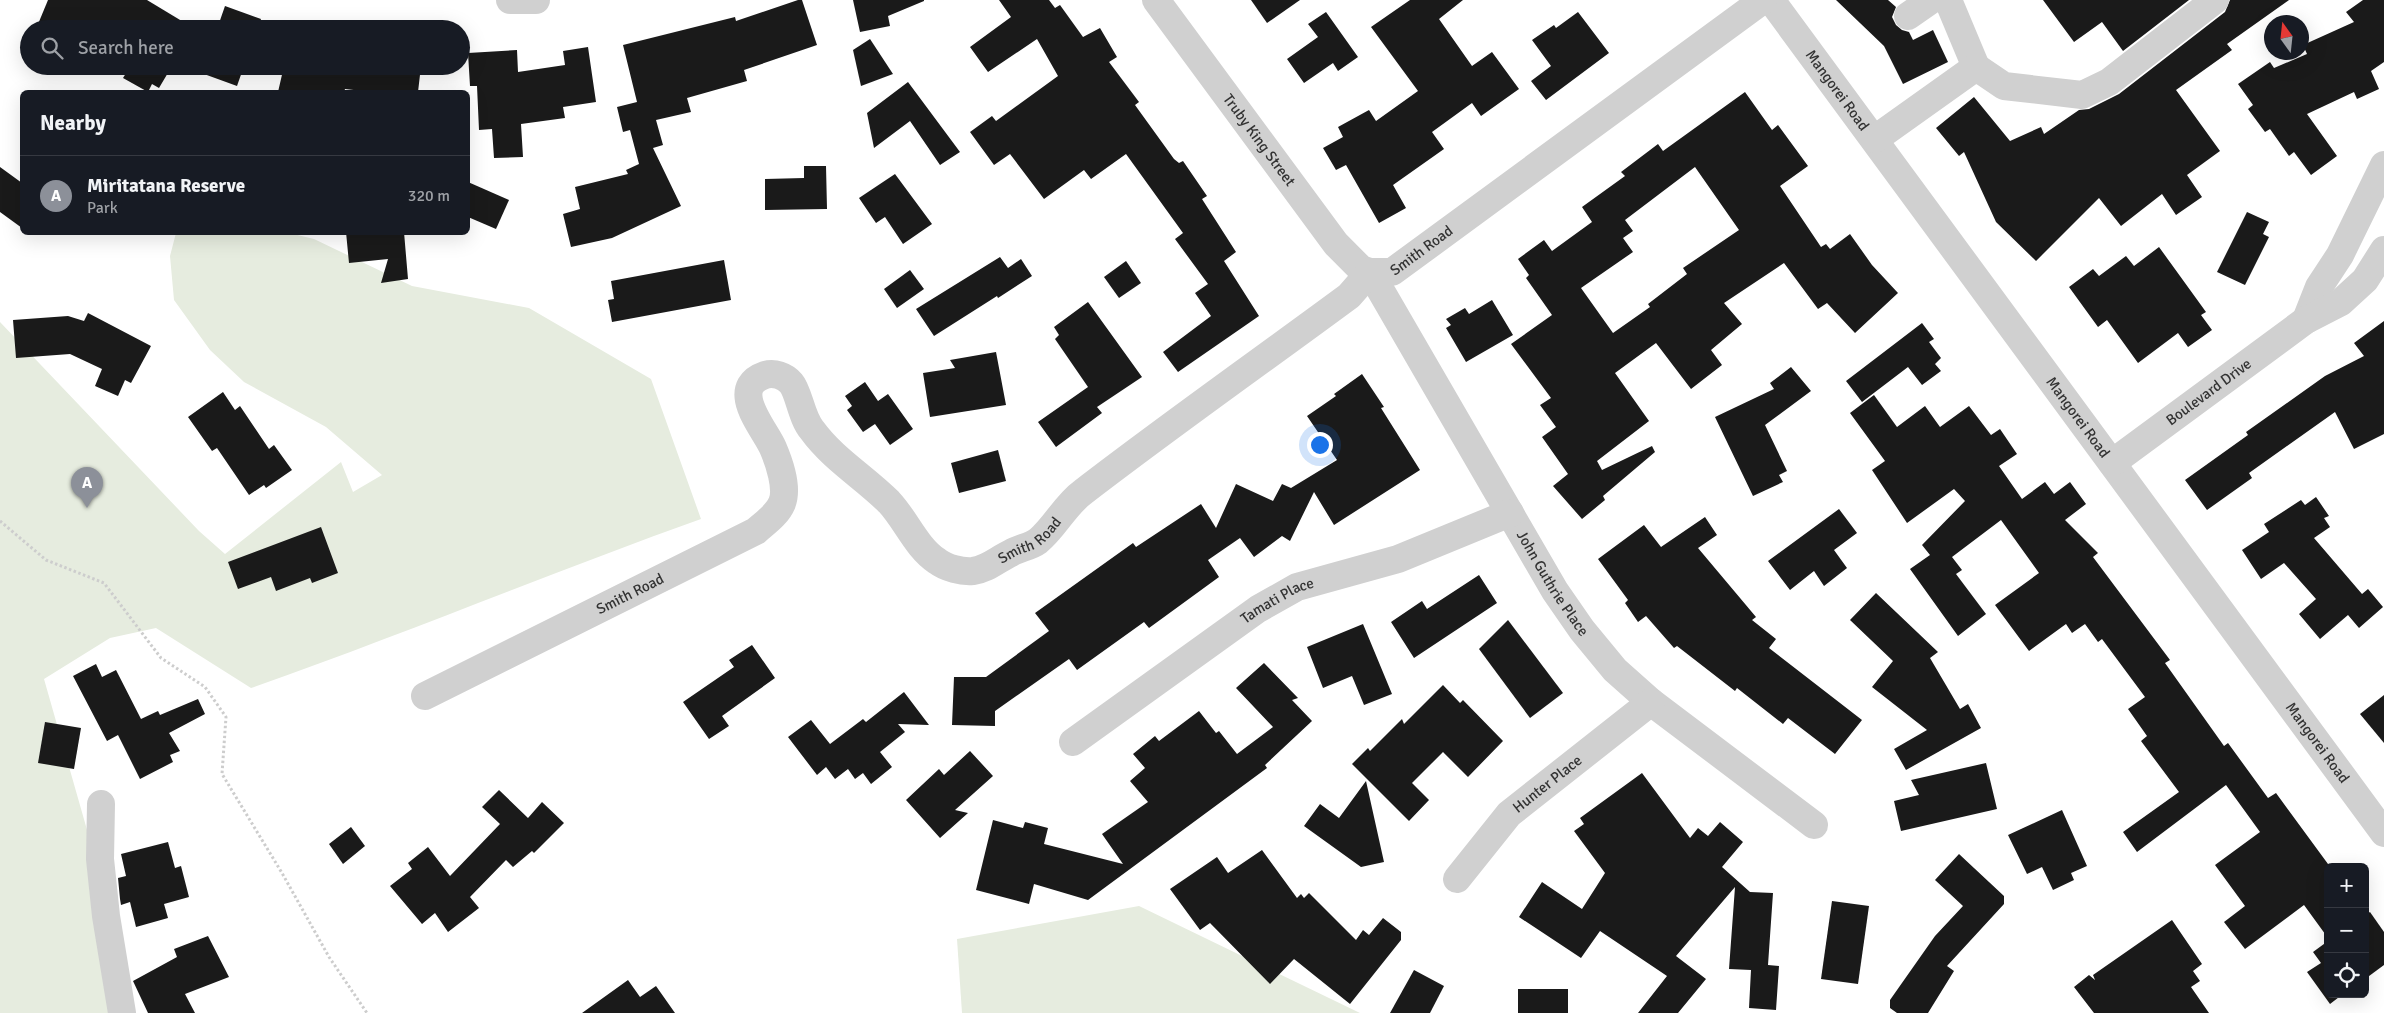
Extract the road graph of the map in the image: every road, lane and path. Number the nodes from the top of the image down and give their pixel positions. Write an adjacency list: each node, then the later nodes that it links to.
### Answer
1 (510, 0): 2 (street)
2 (536, 0)
3 (1156, 0): 13 (street, Truby King Street)
4 (1931, 0): 8 (street)
5 (1948, 0): 9 (street)
6 (2215, 0): 9 (street)
7 (1777, 3): 10 (street, Mangorei Road); 13 (street, Smith Road)
8 (1908, 16)
9 (1976, 67): 10 (street)
10 (1874, 139): 15 (street, Mangorei Road)
11 (2384, 165): 14 (street)
12 (2384, 250): 14 (street, Boulevard Drive)
13 (1370, 272): 16 (street, John Guthrie Place); 18 (street, Smith Road)
14 (2306, 320): 15 (street, Boulevard Drive)
15 (2112, 463): 23 (street, Mangorei Road)
16 (1510, 513): 19 (street, John Guthrie Place); 20 (street, Tamati Place)
17 (0, 521): 26 (path)
18 (425, 696)
19 (1651, 702): 22 (street, John Guthrie Place); 24 (street, Hunter Place)
20 (1072, 742)
21 (101, 804): 25 (street)
22 (1814, 825)
23 (2384, 833)
24 (1458, 879)
25 (122, 1013)
26 (367, 1013)

